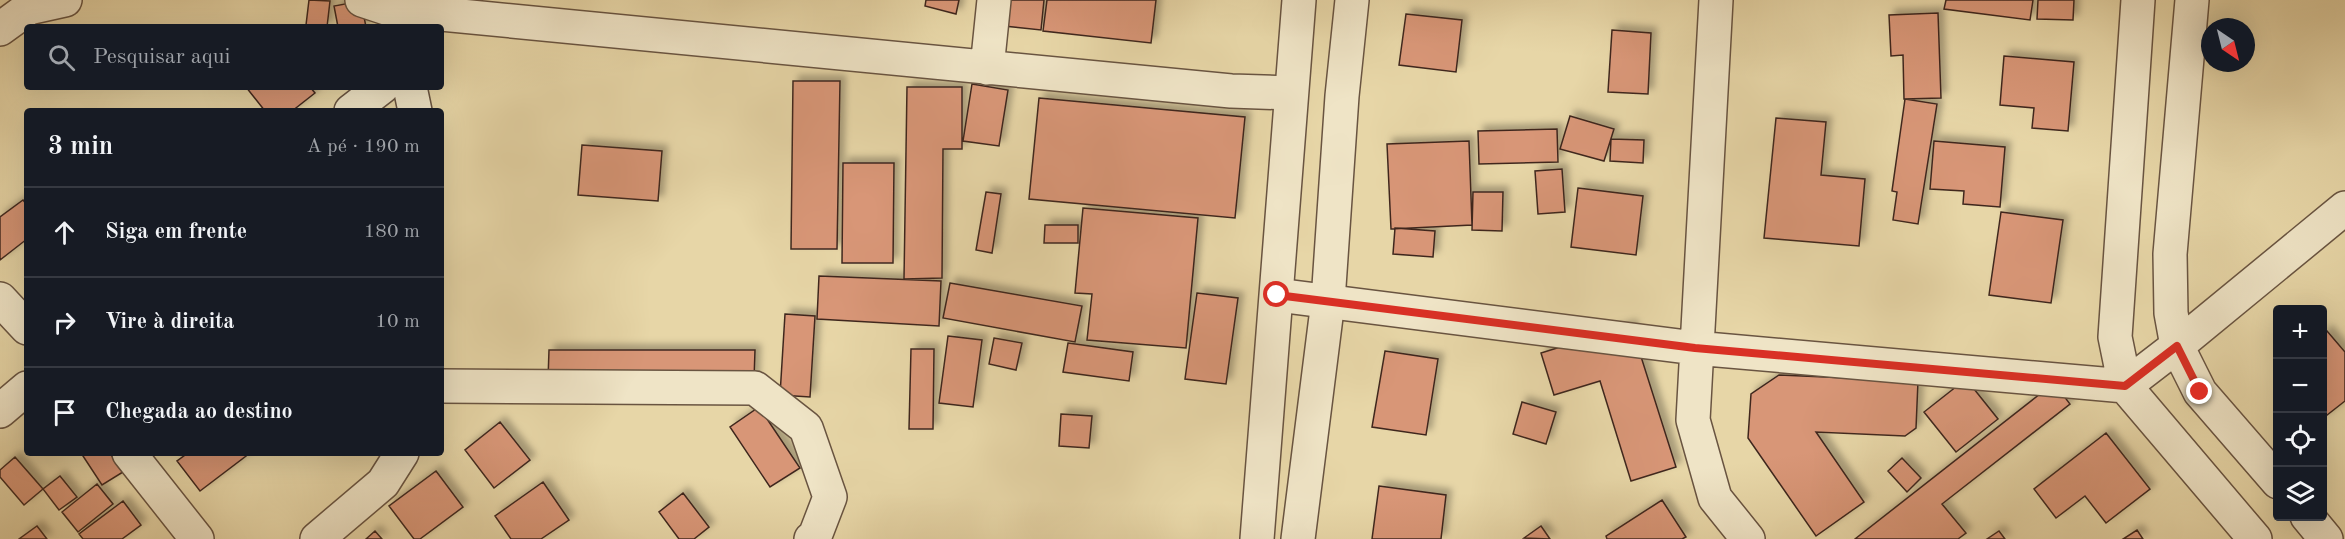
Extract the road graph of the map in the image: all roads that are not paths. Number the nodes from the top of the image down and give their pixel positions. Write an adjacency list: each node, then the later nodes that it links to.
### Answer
1 (65, 0): 9 (street)
2 (994, 0): 10 (street)
3 (1299, 0): 13 (street)
4 (1352, 0): 19 (street)
5 (1716, 0): 22 (street)
6 (2138, 0): 24 (street)
7 (2192, 0): 21 (street)
8 (384, 9): 10 (street)
9 (0, 29)
10 (987, 68): 13 (street)
11 (378, 90): 14 (street)
12 (411, 90): 15 (street)
13 (1291, 93): 17 (street)
14 (355, 108)
15 (414, 108)
16 (2345, 208): 21 (street)
17 (1277, 295): 19 (street); 34 (street)
18 (0, 299): 20 (street)
19 (1328, 301): 22 (street); 35 (street)
20 (24, 325)
21 (2177, 346): 24 (street); 29 (street)
22 (1695, 348): 24 (street); 36 (street)
23 (444, 386): 33 (street)
24 (2125, 386): 37 (street)
25 (24, 391): 26 (street)
26 (0, 411)
27 (131, 456): 31 (street)
28 (400, 456): 32 (street)
29 (2273, 477)
30 (2311, 521): 38 (street)
31 (197, 539)
32 (317, 539)
33 (811, 539)
34 (1257, 539)
35 (1298, 539)
36 (1748, 539)
37 (2255, 539)
38 (2326, 539)

